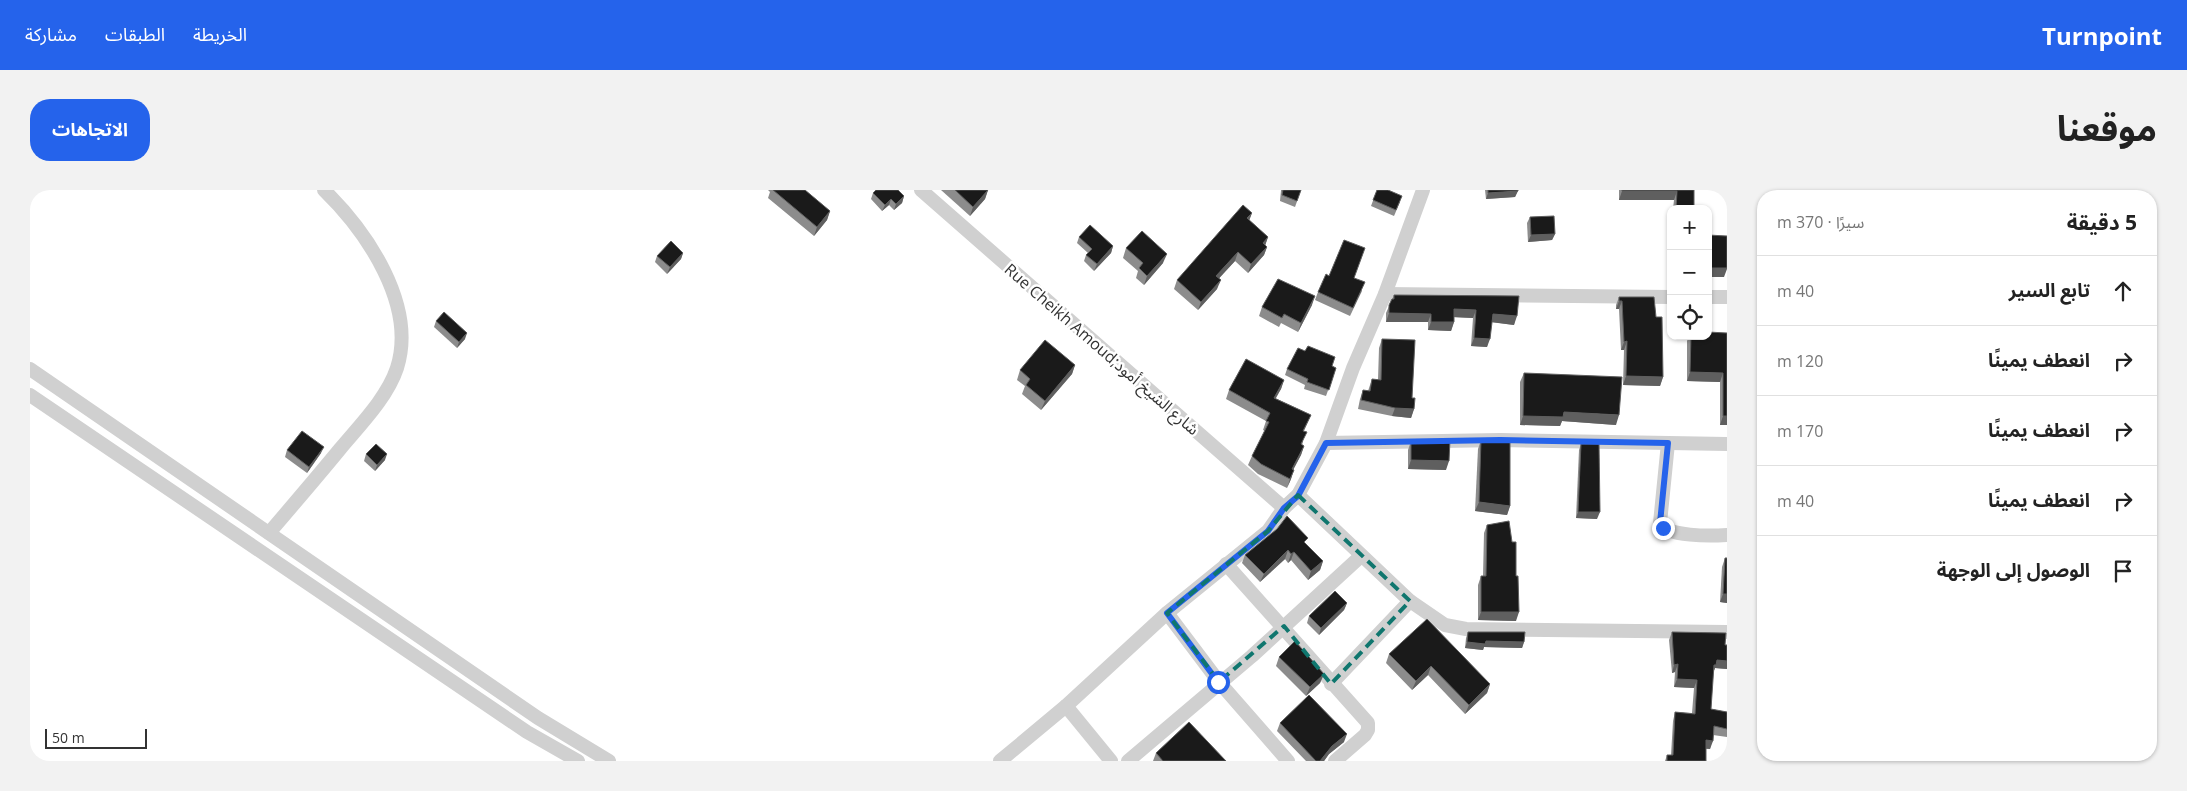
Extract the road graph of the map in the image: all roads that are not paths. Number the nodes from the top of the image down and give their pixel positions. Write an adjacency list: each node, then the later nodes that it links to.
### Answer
1 (324, 190): 15 (street)
2 (921, 190): 14 (street, Rue Cheikh Amoud;شارع الشيخ أمود)
3 (1423, 190): 4 (street)
4 (1385, 294): 5 (street); 10 (street)
5 (1667, 297)
6 (1712, 297): 7 (street)
7 (1727, 297)
8 (30, 369): 15 (street)
9 (30, 395): 26 (street)
10 (1326, 443): 11 (street); 13 (street)
11 (1668, 443): 12 (street); 16 (street)
12 (1727, 444)
13 (1298, 496): 14 (street); 17 (street)
14 (1284, 508): 18 (street)
15 (269, 533): 27 (street)
16 (1727, 535)
17 (1361, 556): 19 (street); 21 (street)
18 (1226, 564): 20 (street); 21 (street)
19 (1410, 601): 22 (street); 24 (street)
20 (1167, 613): 23 (street); 25 (street)
21 (1284, 626): 23 (street); 24 (street)
22 (1727, 632)
23 (1218, 682): 30 (street); 31 (street)
24 (1331, 684): 32 (street)
25 (1066, 706): 28 (street); 29 (street)
26 (578, 761)
27 (609, 761)
28 (1000, 761)
29 (1112, 761)
30 (1128, 761)
31 (1288, 761)
32 (1335, 761)

